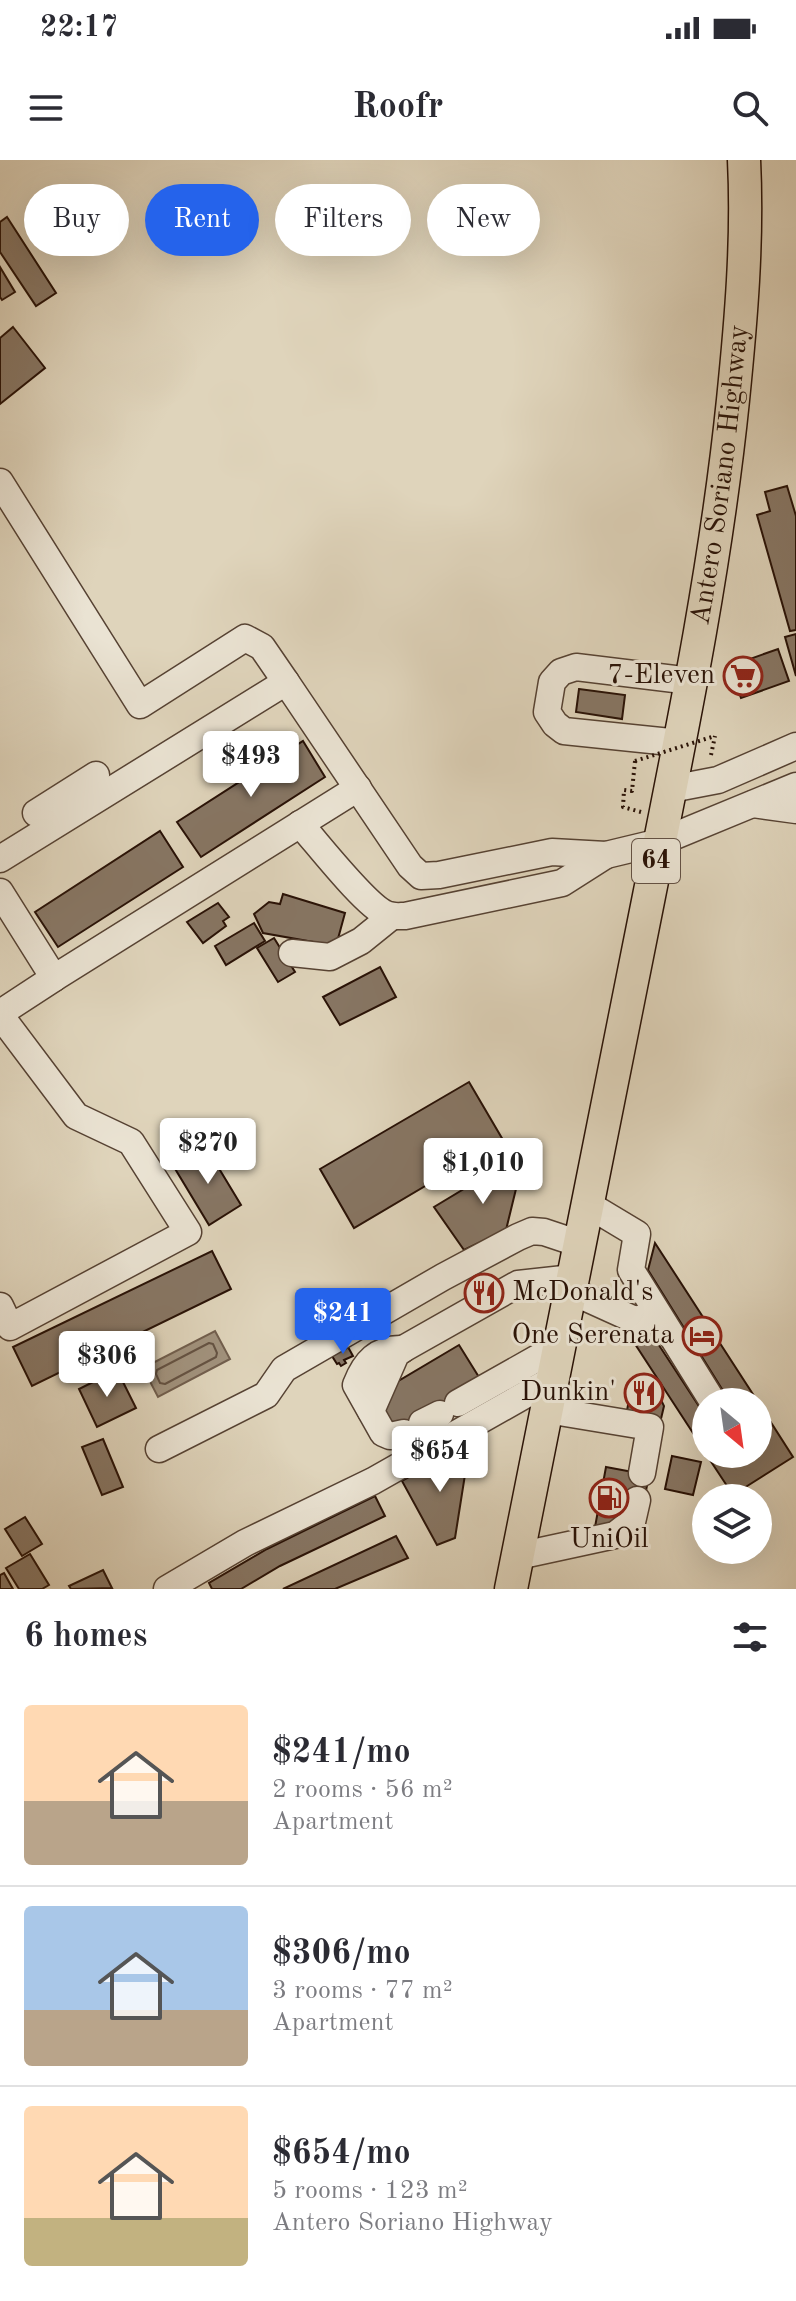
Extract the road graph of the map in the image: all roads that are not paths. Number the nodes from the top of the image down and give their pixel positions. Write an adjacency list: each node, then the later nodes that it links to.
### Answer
1 (744, 160): 3 (main road, Antero Soriano Highway / 64)
2 (0, 482): 4 (street)
3 (691, 681): 5 (main road, Antero Soriano Highway / 64); 5 (street)
4 (286, 682): 10 (street); 18 (street)
5 (680, 743): 11 (main road, Antero Soriano Highway / 64)
6 (796, 746): 11 (street)
7 (796, 774): 16 (street)
8 (96, 775): 14 (street)
9 (796, 786): 12 (street)
10 (358, 788): 15 (street); 17 (street)
11 (671, 789): 16 (main road, Antero Soriano Highway / 64)
12 (753, 804): 13 (street); 16 (street)
13 (796, 810)
14 (36, 813)
15 (300, 824): 20 (street); 22 (street)
16 (662, 835): 17 (street); 24 (main road, Antero Soriano Highway / 64)
17 (606, 855): 20 (street)
18 (0, 859)
19 (0, 892): 22 (street)
20 (392, 916): 21 (street)
21 (292, 953)
22 (54, 978): 23 (street)
23 (1, 1013): 27 (street)
24 (587, 1204): 25 (main road, Antero Soriano Highway / 64); 28 (street)
25 (580, 1244): 26 (main road, Antero Soriano Highway / 64); 32 (street)
26 (572, 1284): 28 (street); 29 (main road, Antero Soriano Highway / 64); 29 (street)
27 (0, 1306)
28 (657, 1314): 30 (street)
29 (559, 1346): 31 (main road, Antero Soriano Highway / 64)
30 (704, 1388)
31 (550, 1394): 33 (street); 35 (main road, Antero Soriano Highway / 64); 36 (street)
32 (159, 1449)
33 (642, 1473)
34 (637, 1500): 35 (street)
35 (518, 1556): 37 (main road, Antero Soriano Highway / 64)
36 (167, 1589)
37 (511, 1589)

